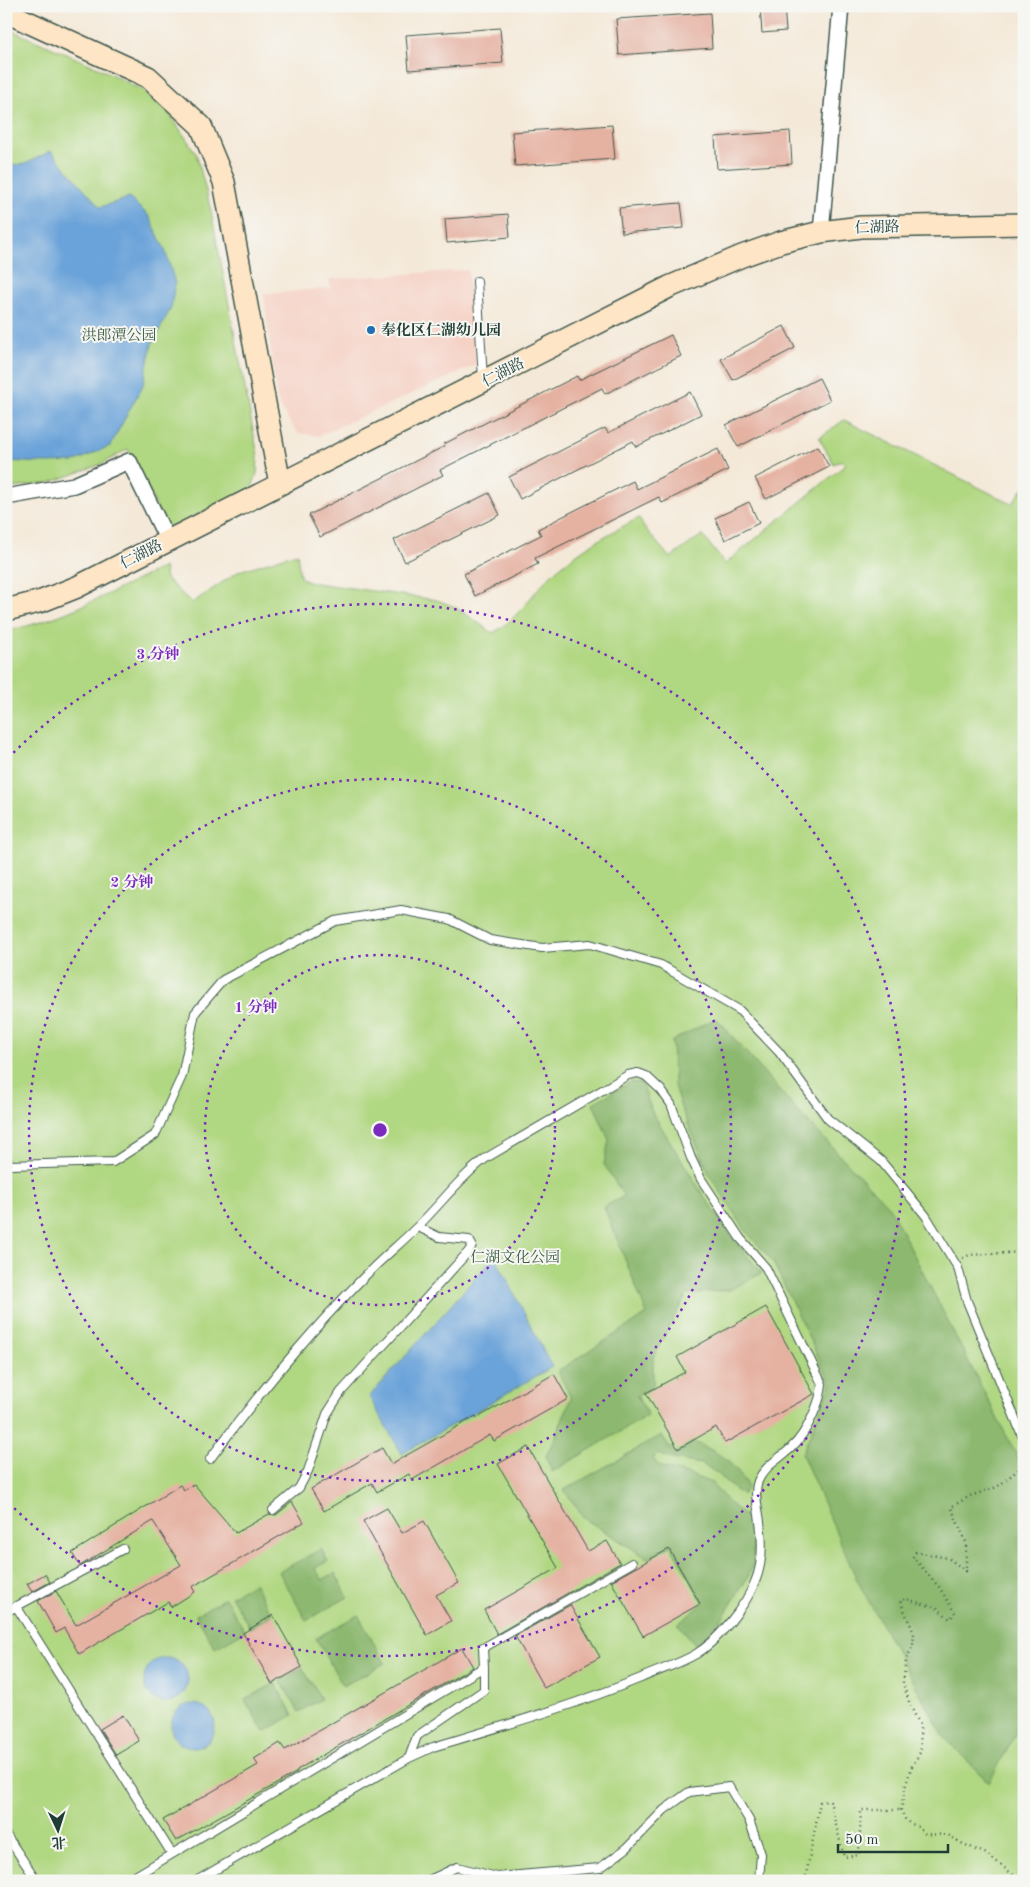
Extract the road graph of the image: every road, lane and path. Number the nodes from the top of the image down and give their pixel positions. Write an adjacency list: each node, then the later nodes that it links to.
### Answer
1 (841, 6): 4 (street)
2 (6, 12): 7 (street)
3 (1024, 224): 4 (street, 仁湖路)
4 (821, 232): 6 (street, 仁湖路)
5 (477, 281): 6 (lane)
6 (483, 382): 7 (street, 仁湖路)
7 (280, 484): 9 (street, 仁湖路)
8 (6, 497): 9 (street)
9 (168, 541): 10 (street, 仁湖路)
10 (6, 610)
11 (6, 1159): 14 (lane)
12 (418, 1226): 16 (lane); 18 (lane); 24 (lane)
13 (1024, 1252): 14 (path)
14 (955, 1262): 15 (lane)
15 (1024, 1440)
16 (210, 1459)
17 (1024, 1465): 25 (path)
18 (273, 1510)
19 (123, 1549): 21 (lane)
20 (632, 1563): 23 (lane)
21 (16, 1606): 22 (lane); 27 (lane)
22 (6, 1612)
23 (484, 1668): 24 (lane); 27 (lane)
24 (409, 1758): 30 (lane)
25 (901, 1810): 33 (path); 34 (path)
26 (6, 1835): 28 (lane)
27 (172, 1854): 29 (lane)
28 (38, 1881)
29 (127, 1881)
30 (196, 1881)
31 (427, 1881): 32 (lane)
32 (759, 1881)
33 (805, 1881)
34 (1021, 1881)

